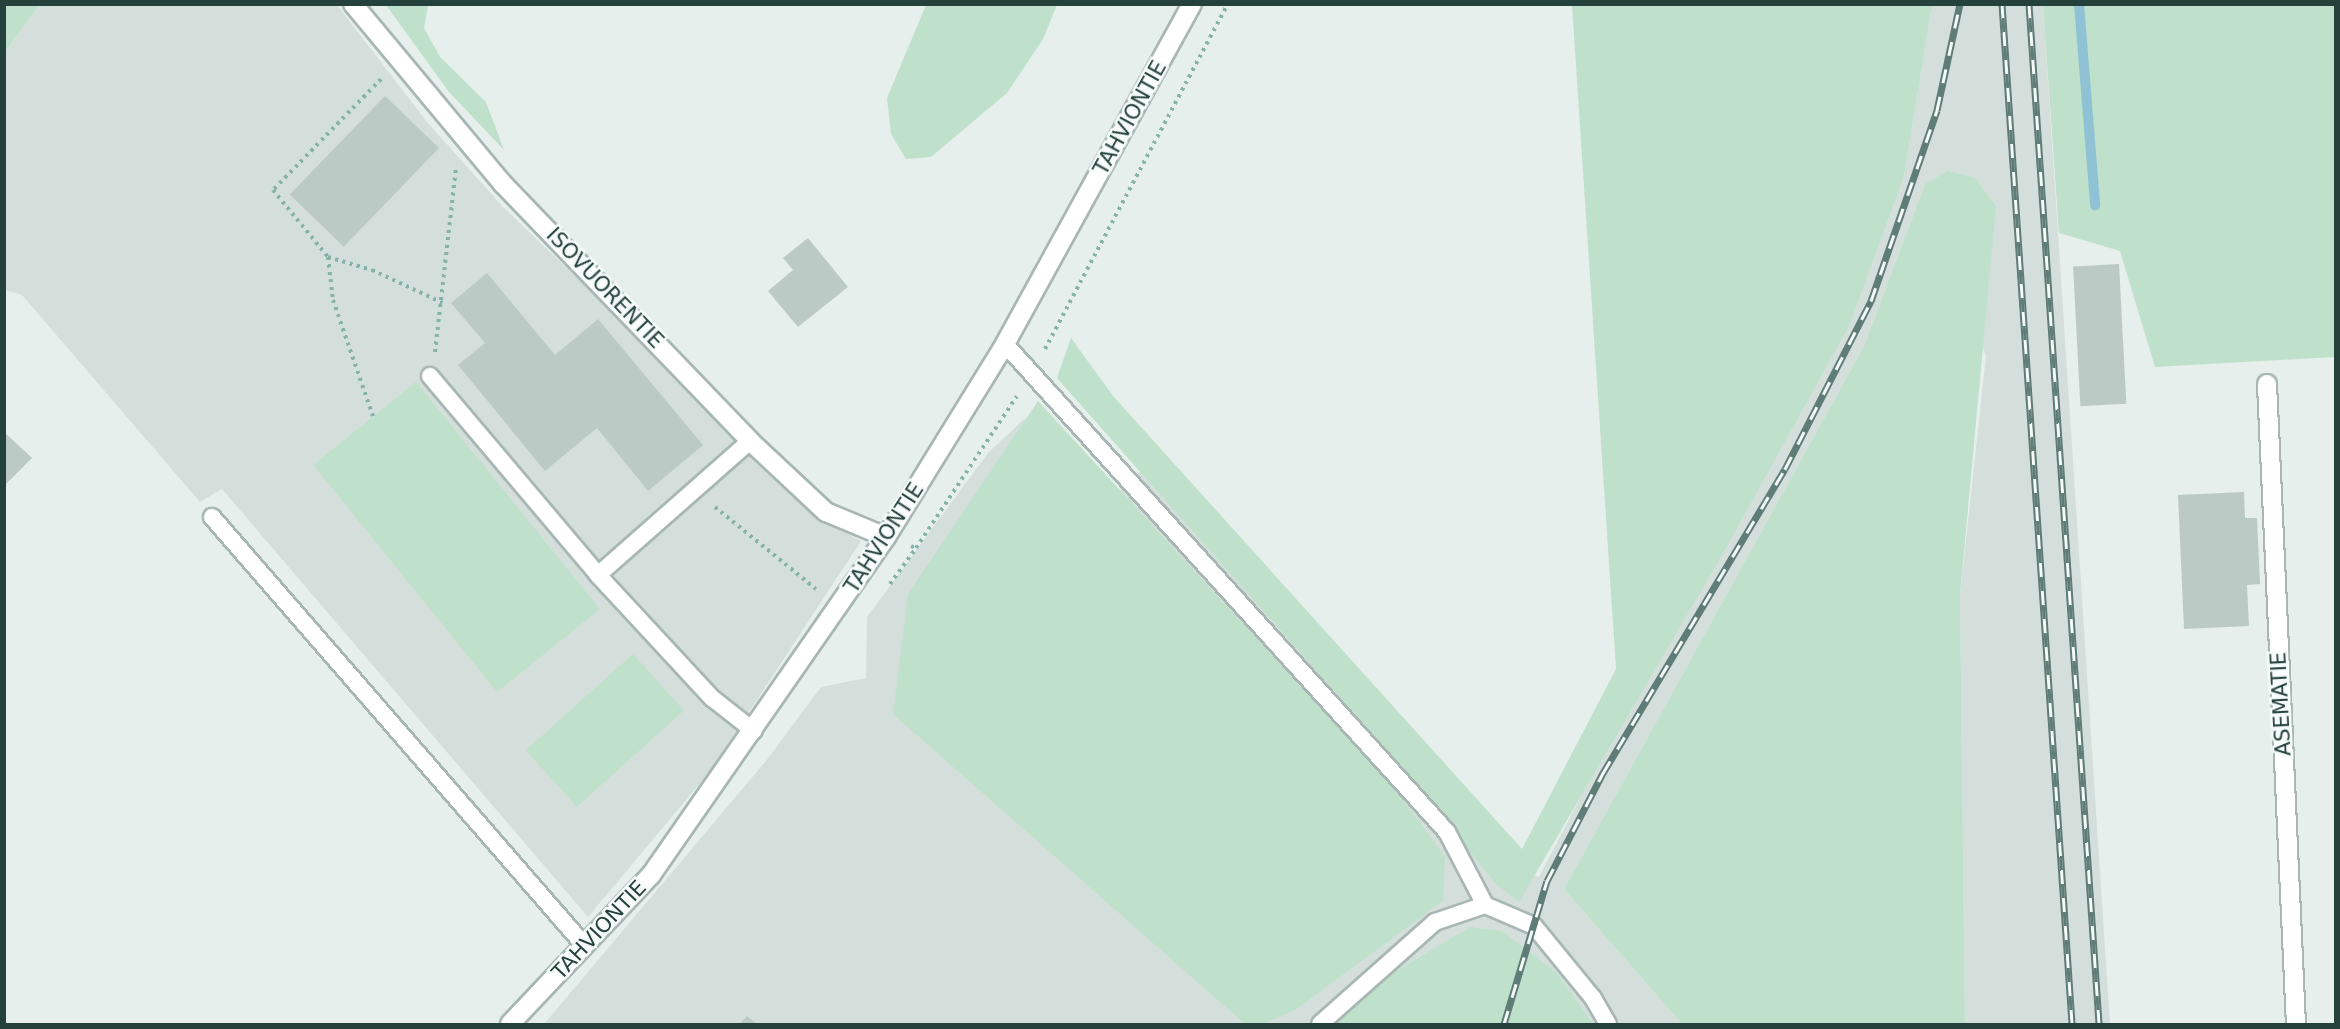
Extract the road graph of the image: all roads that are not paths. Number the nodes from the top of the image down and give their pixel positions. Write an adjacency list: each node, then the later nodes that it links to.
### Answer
1 (352, 4): 6 (street, ISOVUORENTIE)
2 (1192, 4): 3 (street, TAHVIONTIE)
3 (1005, 344): 8 (street, TAHVIONTIE); 11 (lane)
4 (430, 376): 9 (lane)
5 (2267, 384): 16 (street, ASEMATIE)
6 (750, 441): 8 (street, ISOVUORENTIE); 9 (lane)
7 (212, 517): 12 (lane)
8 (886, 537): 10 (street, TAHVIONTIE)
9 (598, 575): 10 (lane)
10 (754, 731): 12 (street, TAHVIONTIE)
11 (1485, 905): 14 (lane); 15 (lane)
12 (584, 945): 13 (street, TAHVIONTIE)
13 (510, 1024)
14 (1320, 1024)
15 (1608, 1024)
16 (2296, 1024)

